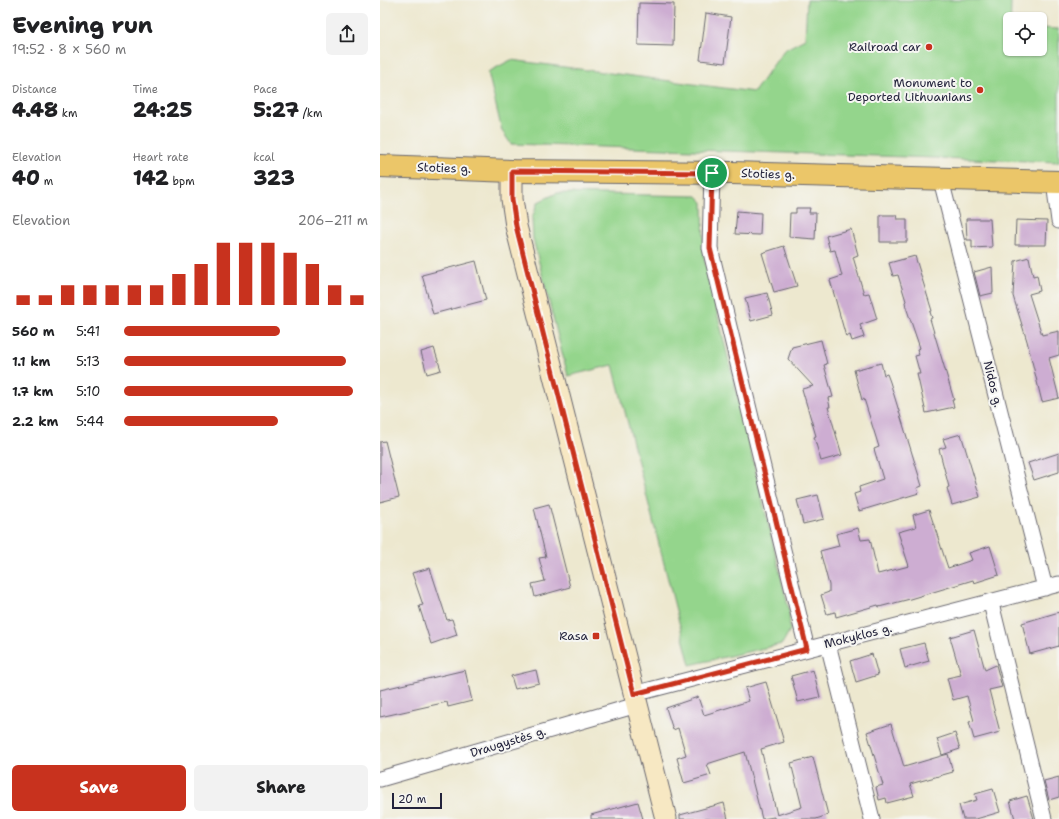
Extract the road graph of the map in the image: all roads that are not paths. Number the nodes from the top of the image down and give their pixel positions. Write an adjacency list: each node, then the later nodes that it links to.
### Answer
1 (380, 166): 2 (main road, Stoties g.)
2 (512, 171): 3 (main road, Stoties g.); 11 (street)
3 (712, 173): 4 (main road, Stoties g.); 10 (street)
4 (941, 180): 5 (main road, Stoties g.); 7 (street, Nidos g.)
5 (1056, 182): 6 (street)
6 (1059, 221)
7 (1052, 586): 8 (street, Mokyklos g.)
8 (991, 603): 9 (street, Mokyklos g.); 15 (street)
9 (828, 644): 10 (street, Mokyklos g.); 14 (street)
10 (807, 649): 11 (street, Mokyklos g.)
11 (636, 699): 12 (street, Draugystės g.); 13 (street)
12 (380, 779)
13 (666, 819)
14 (872, 819)
15 (1044, 819)

